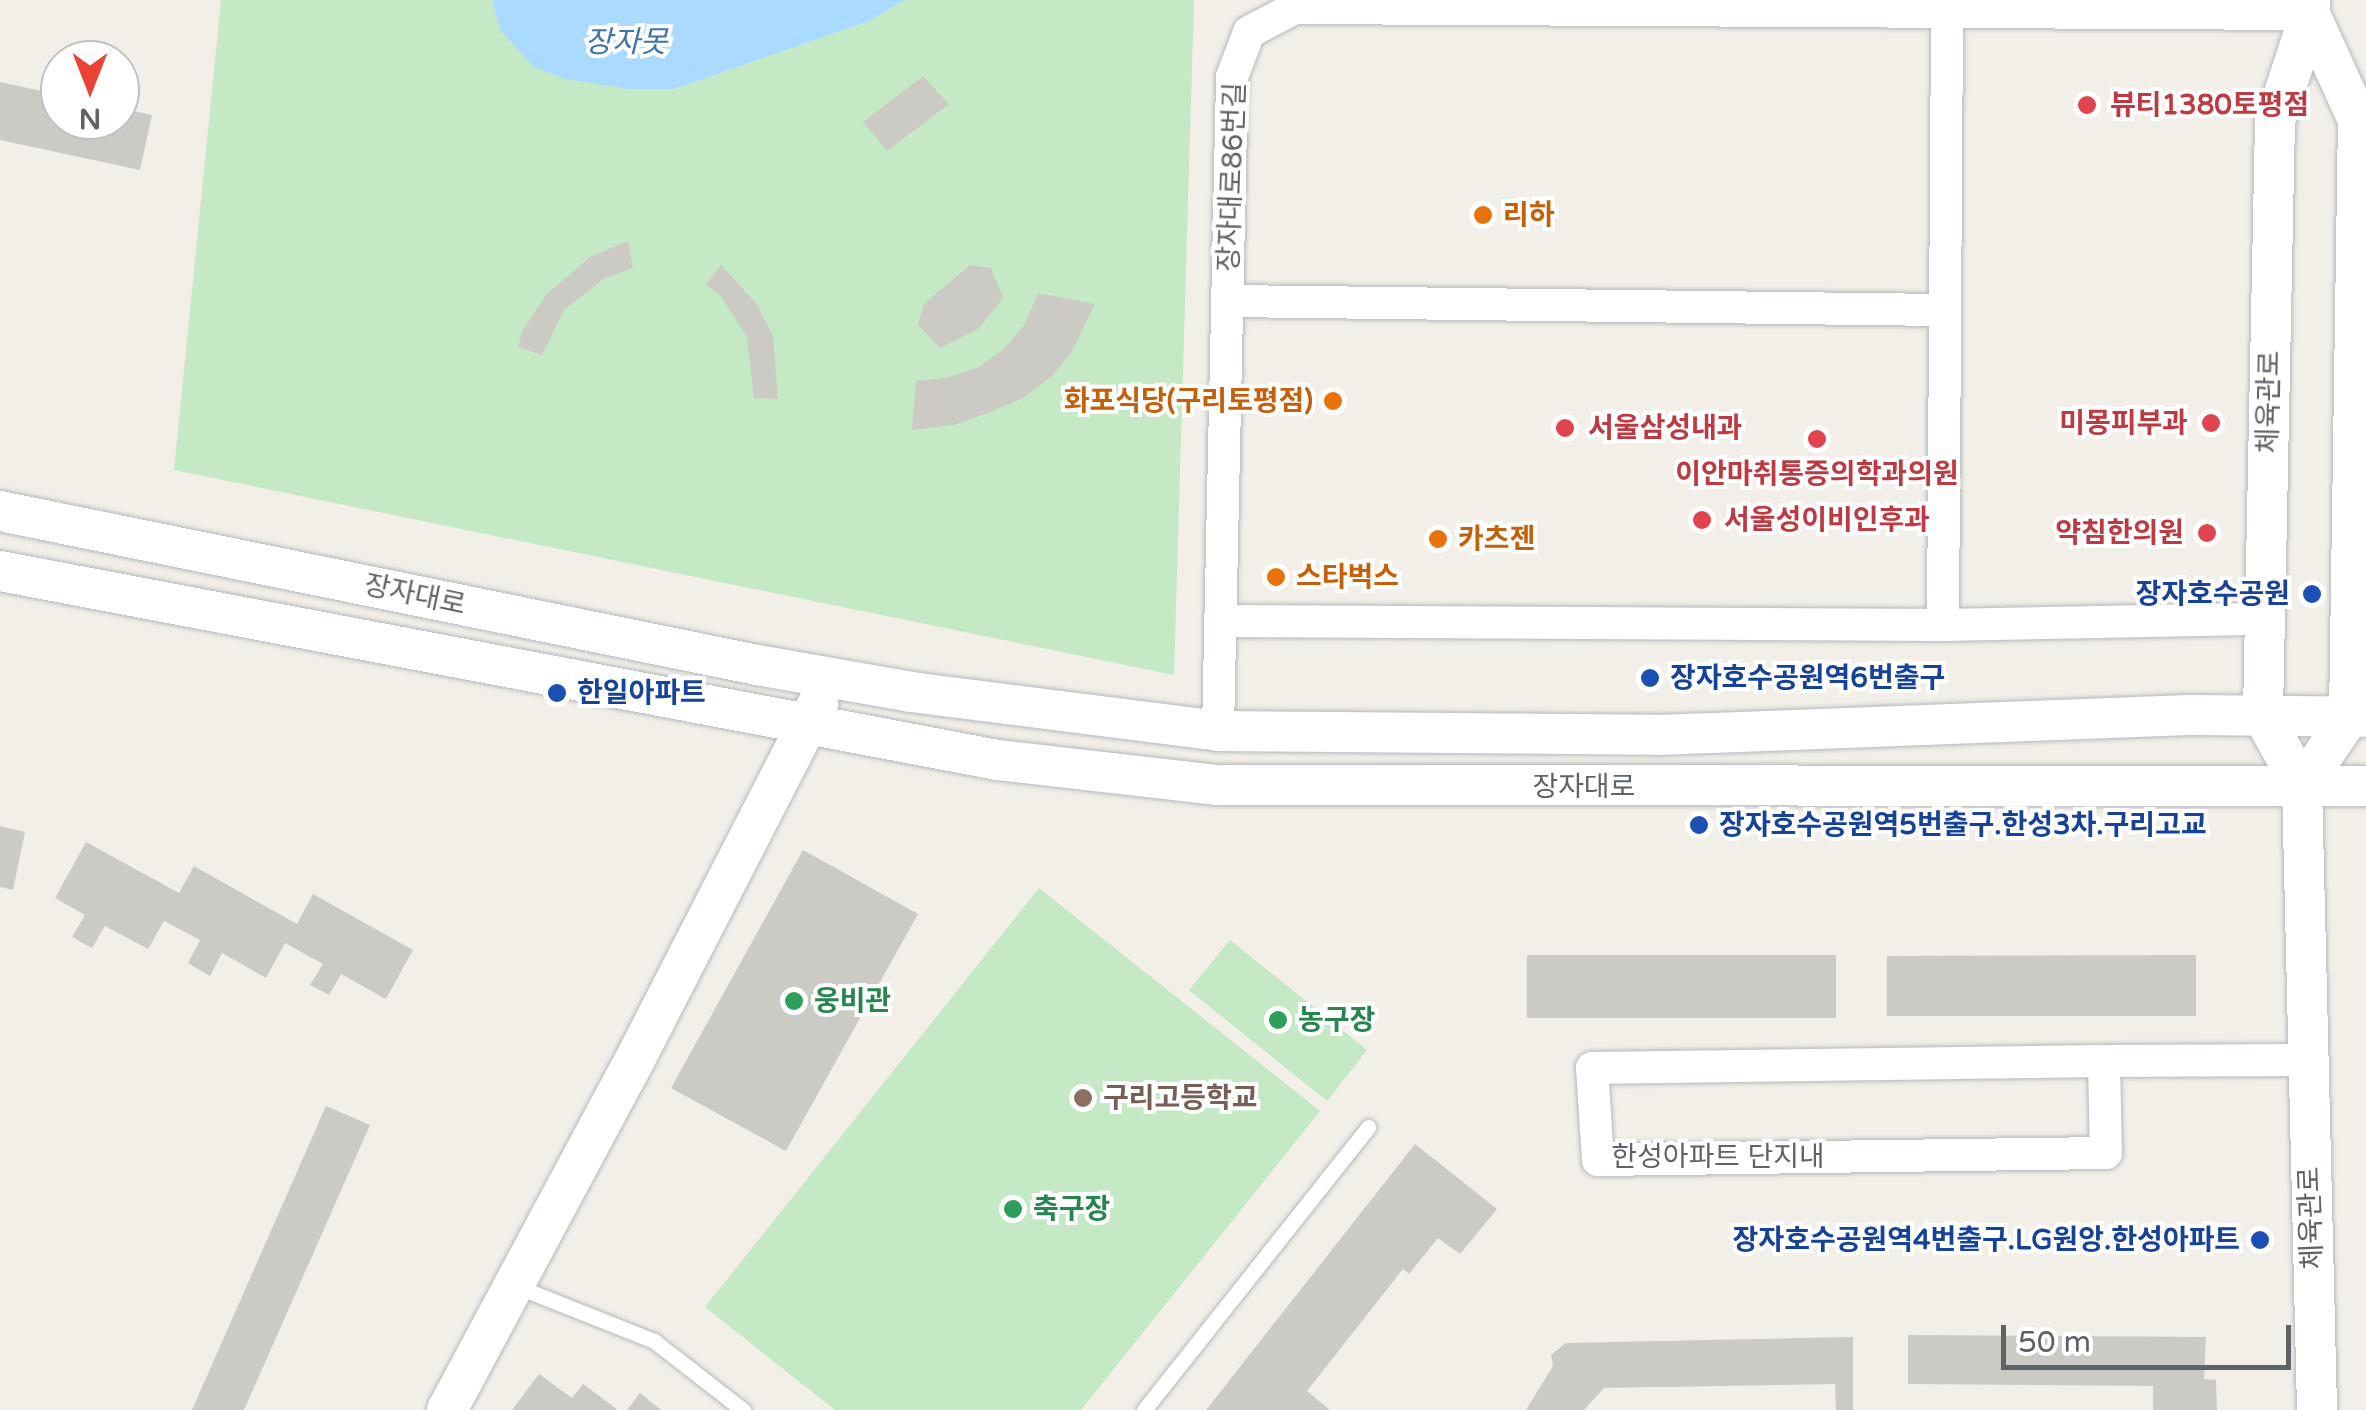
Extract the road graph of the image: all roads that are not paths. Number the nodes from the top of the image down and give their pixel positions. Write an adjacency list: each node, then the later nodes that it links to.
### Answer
1 (2310, 7): 2 (street, 장자대로86번길); 7 (street, 체육관로); 12 (street)
2 (1946, 14): 3 (street, 장자대로86번길); 4 (street)
3 (1228, 301): 4 (street); 8 (street, 장자대로86번길)
4 (1944, 310): 9 (street)
5 (0, 511): 10 (street, 장자대로)
6 (0, 571): 13 (street, 장자대로)
7 (2265, 619): 9 (street); 11 (street, 체육관로)
8 (1222, 621): 9 (street); 14 (street, 장자대로86번길)
9 (1943, 625)
10 (831, 677): 13 (street); 14 (street, 장자대로)
11 (2263, 716): 12 (street, 장자대로); 14 (street, 장자대로); 15 (street, 체육관로)
12 (2358, 717): 15 (street)
13 (807, 723): 15 (street, 장자대로); 20 (street)
14 (1218, 731)
15 (2302, 786): 16 (street, 장자대로); 17 (street, 체육관로)
16 (2366, 786)
17 (2306, 1060): 18 (street); 24 (street, 체육관로)
18 (2104, 1062): 18 (street, 한성아파트 단지내)
19 (1368, 1127): 23 (lane)
20 (516, 1286): 21 (street); 22 (lane)
21 (447, 1410)
22 (742, 1410)
23 (1144, 1410)
24 (2317, 1410)

